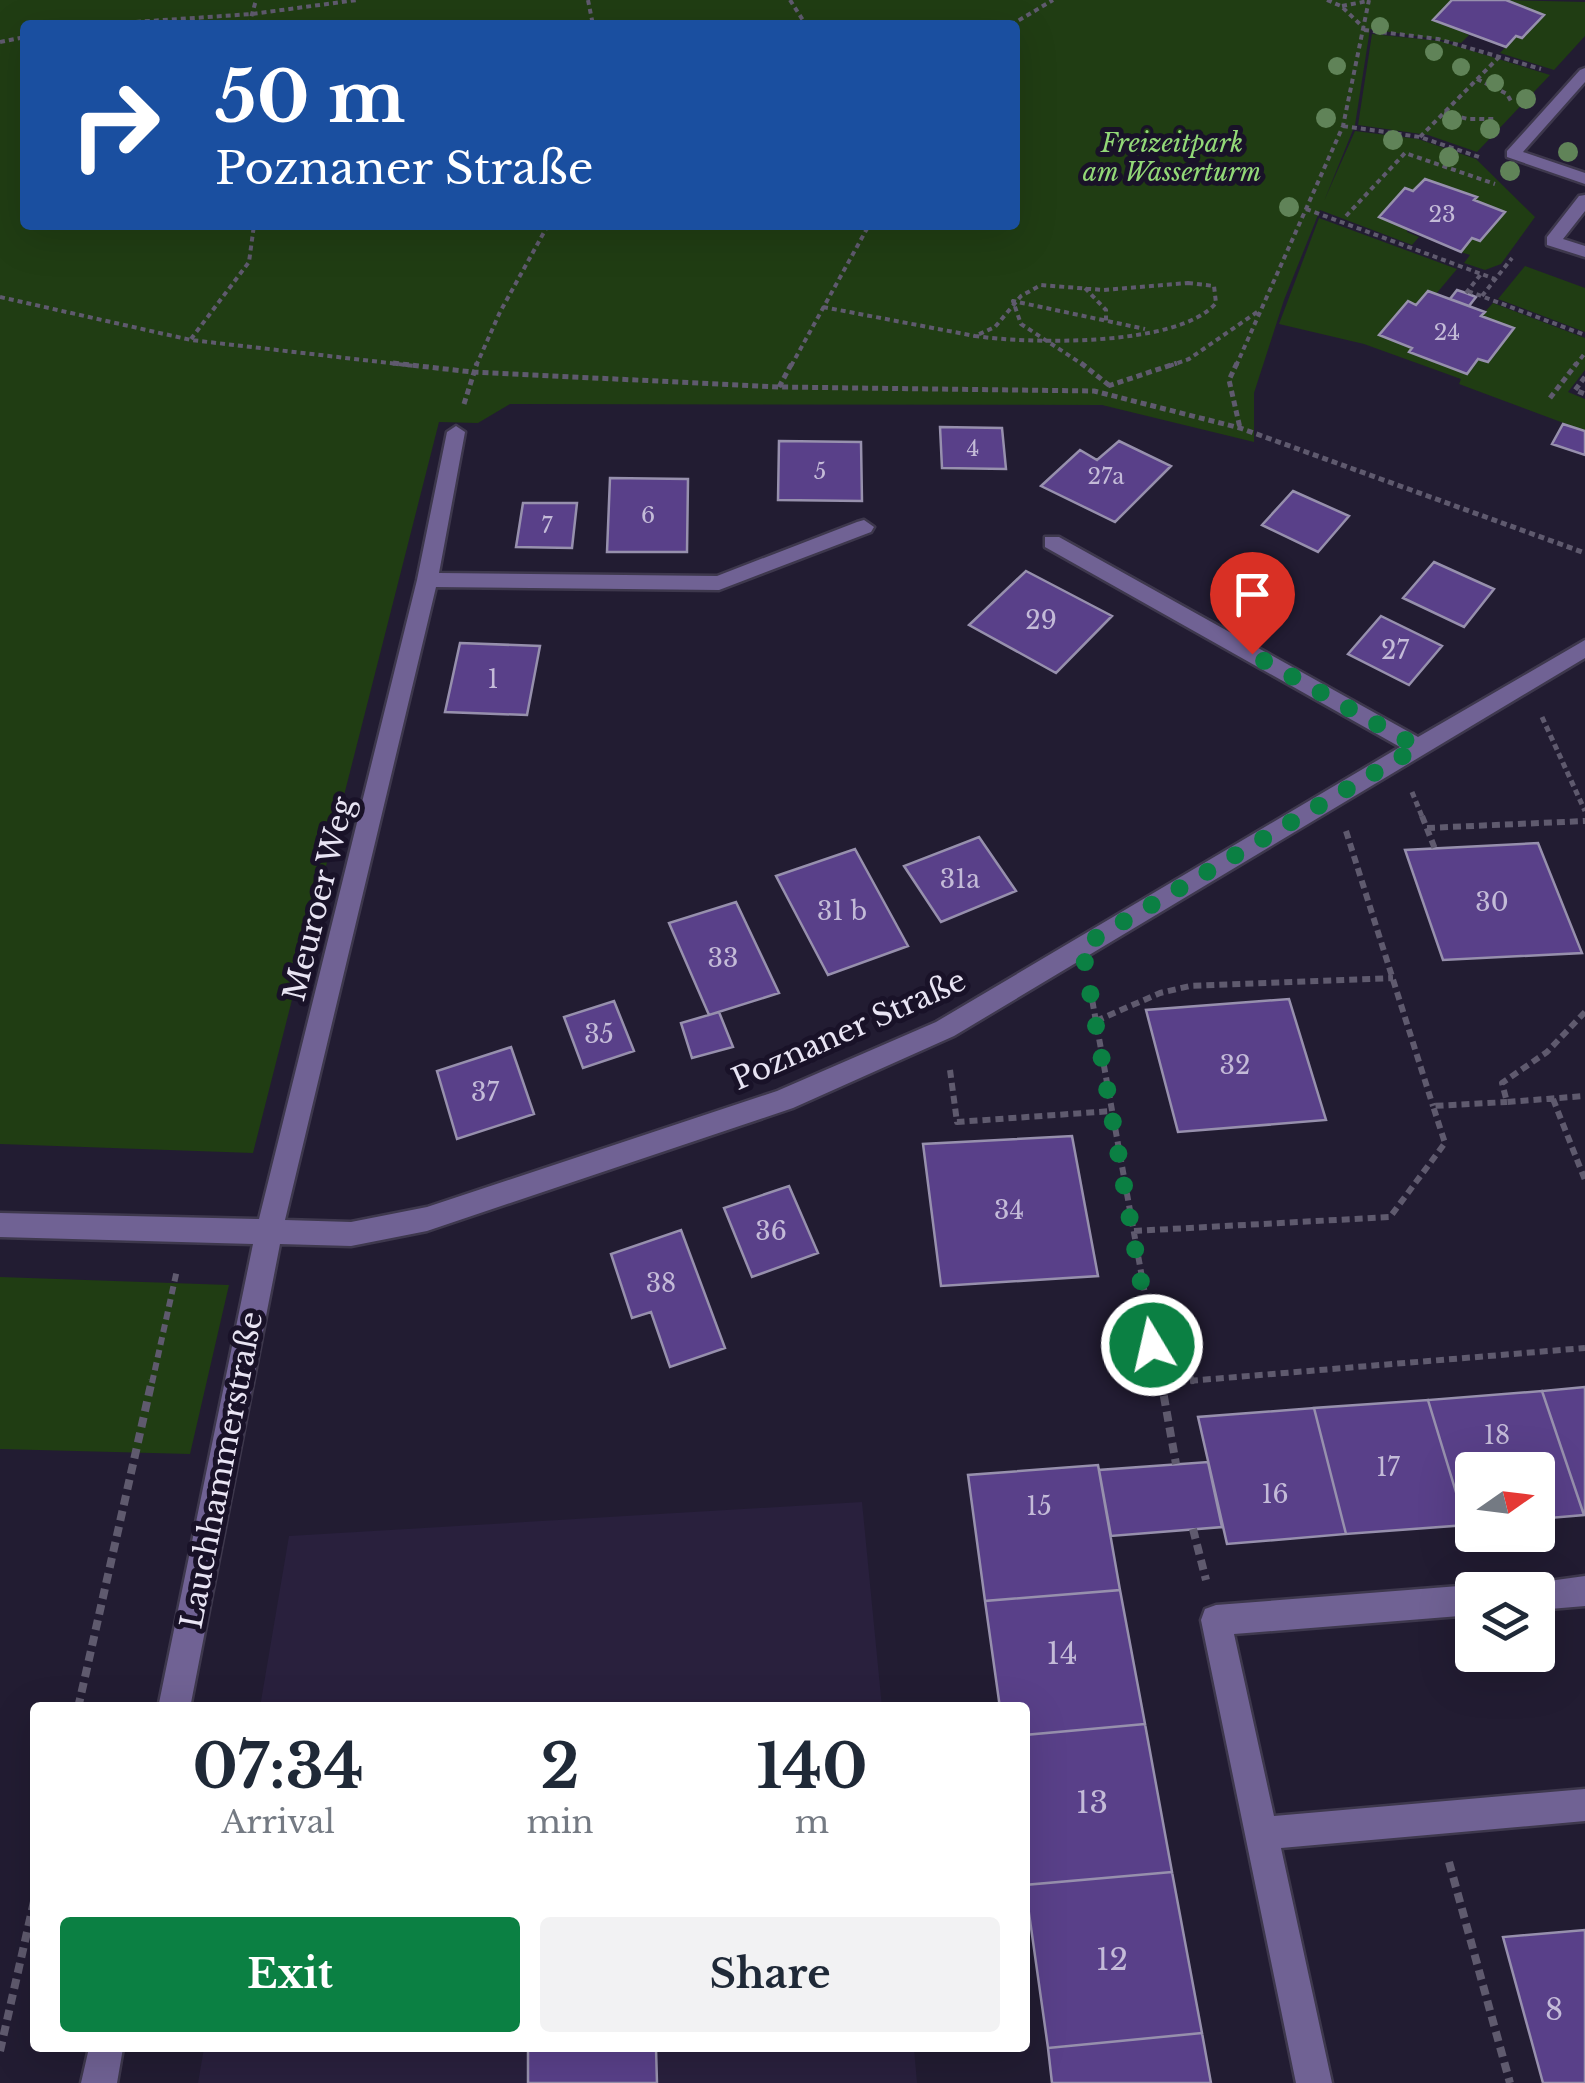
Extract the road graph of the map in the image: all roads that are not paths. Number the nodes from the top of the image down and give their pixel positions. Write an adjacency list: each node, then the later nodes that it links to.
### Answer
1 (1585, 73): 2 (street)
2 (1585, 179)
3 (1585, 200): 4 (street)
4 (1585, 252)
5 (456, 432): 8 (street, Meuroer Weg)
6 (864, 527): 8 (street)
7 (1052, 542): 10 (street)
8 (427, 580): 12 (street, Meuroer Weg)
9 (1585, 648): 10 (street, Poznaner Straße)
10 (1408, 753): 12 (street, Poznaner Straße)
11 (0, 1225): 12 (street, Poznaner Straße)
12 (270, 1232): 16 (street, Lauchhammerstraße)
13 (1585, 1592): 14 (street)
14 (1555, 1594)
15 (1455, 1601): 18 (street)
16 (175, 1702)
17 (1585, 1806): 18 (street)
18 (1262, 1833): 21 (street)
19 (105, 2052): 20 (street)
20 (99, 2083)
21 (1314, 2083)

